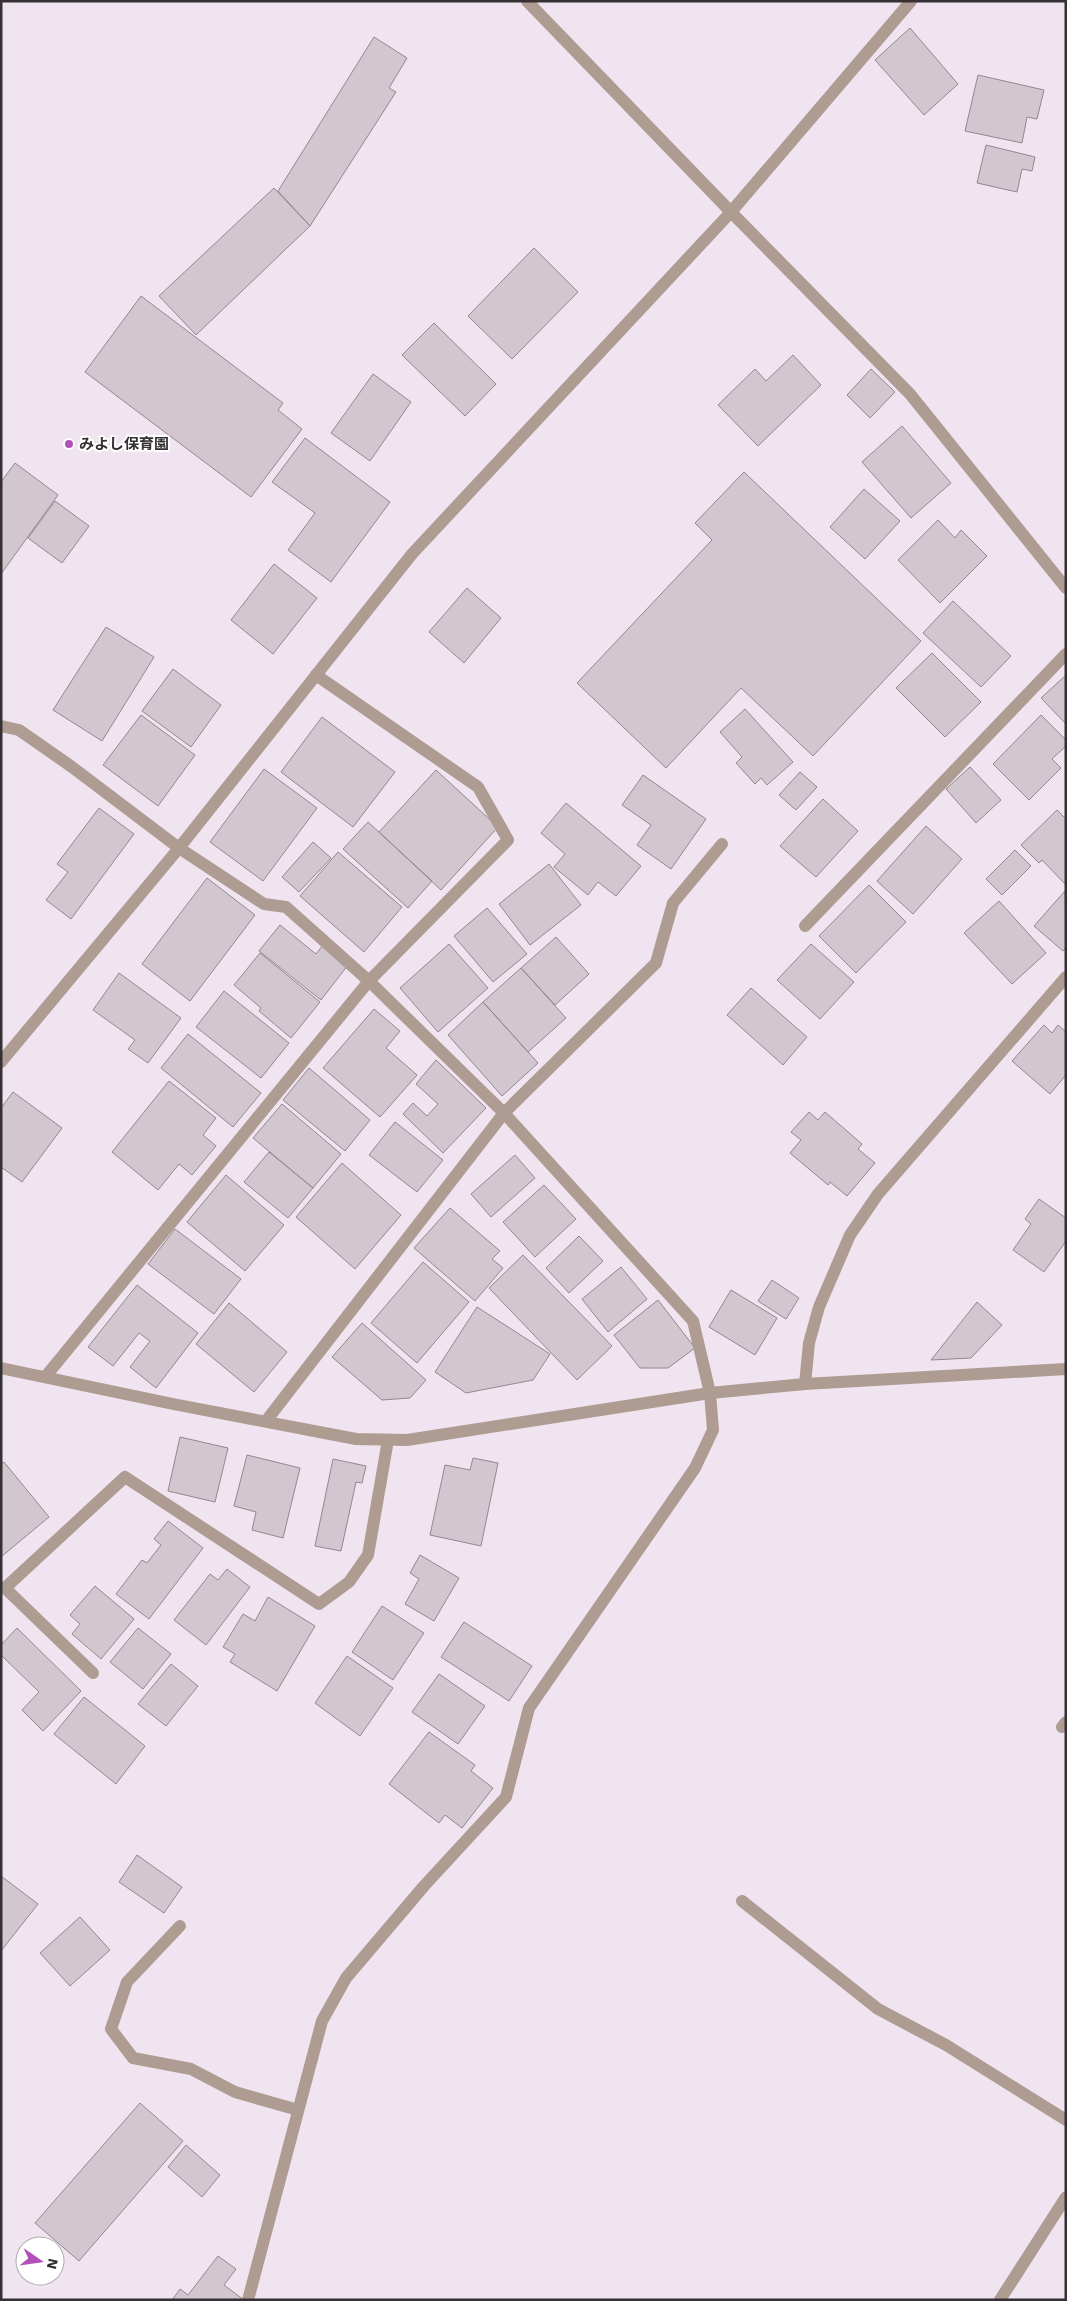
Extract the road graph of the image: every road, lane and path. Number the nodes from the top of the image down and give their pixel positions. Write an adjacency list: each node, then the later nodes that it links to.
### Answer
1 (527, 1): 3 (street)
2 (911, 1): 3 (street)
3 (731, 212): 4 (street); 6 (street)
4 (1066, 588)
5 (1066, 654): 10 (street)
6 (316, 675): 9 (street); 12 (street)
7 (1, 726): 9 (street)
8 (722, 844): 14 (street)
9 (179, 848): 12 (street); 13 (street)
10 (805, 926)
11 (1066, 977): 18 (street)
12 (369, 981): 14 (street); 17 (street)
13 (1, 1062)
14 (504, 1113): 19 (street); 20 (street)
15 (1, 1368): 17 (street)
16 (1066, 1369): 18 (street)
17 (46, 1376): 20 (street)
18 (805, 1384): 19 (street)
19 (710, 1393): 21 (street); 25 (street)
20 (266, 1420): 21 (street)
21 (388, 1440): 22 (street)
22 (93, 1673)
23 (742, 1902): 26 (street)
24 (180, 1926): 25 (street)
25 (298, 2110): 28 (street)
26 (1066, 2120)
27 (1066, 2197): 29 (street)
28 (248, 2300)
29 (1000, 2300)

